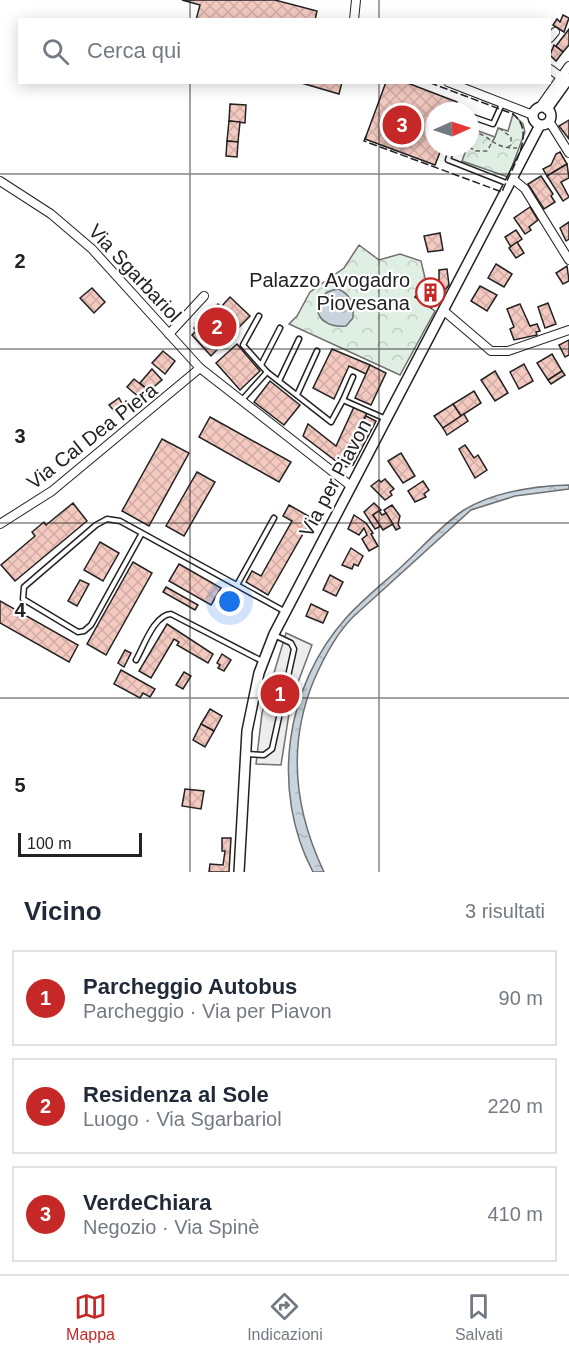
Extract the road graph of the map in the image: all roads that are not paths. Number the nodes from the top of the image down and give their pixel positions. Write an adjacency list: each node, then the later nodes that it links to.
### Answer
1 (356, 0): 2 (street)
2 (354, 18)
3 (569, 66): 5 (street)
4 (551, 70): 5 (street)
5 (565, 77): 8 (street)
6 (453, 84): 7 (street)
7 (502, 103): 9 (street); 10 (lane)
8 (544, 108): 9 (street); 11 (street)
9 (532, 115): 11 (street)
10 (479, 119)
11 (544, 123): 12 (street); 15 (street, Via per Piavon)
12 (569, 153)
13 (450, 156): 15 (lane)
14 (0, 181): 22 (street, Via Sgarbariol)
15 (511, 181): 16 (street); 18 (street, Via per Piavon)
16 (569, 260)
17 (204, 296): 22 (street)
18 (444, 311): 21 (street); 33 (street, Via per Piavon)
19 (259, 316): 25 (lane)
20 (280, 328): 25 (lane)
21 (569, 330)
22 (169, 334): 26 (street, Via Sgarbariol)
23 (299, 339): 29 (lane)
24 (317, 351): 30 (lane)
25 (261, 365): 27 (lane)
26 (200, 368): 32 (street, Via Sgarbariol); 36 (street, Via Cal Dea Piera)
27 (267, 372): 29 (lane); 32 (lane)
28 (353, 376): 31 (lane)
29 (279, 381): 30 (lane)
30 (297, 395): 31 (lane)
31 (343, 400): 33 (lane)
32 (241, 401): 34 (street, Via Sgarbariol)
33 (387, 419): 34 (street, Via per Piavon)
34 (351, 486): 39 (street, Via per Piavon)
35 (274, 518): 38 (lane)
36 (0, 525)
37 (142, 533): 37 (lane); 38 (lane)
38 (237, 585): 39 (lane)
39 (285, 611): 40 (street, Via per Piavon)
40 (274, 634): 42 (street, Via per Piavon); 43 (lane)
41 (136, 660): 42 (lane)
42 (263, 662): 43 (street, Via per Piavon)
43 (244, 754): 44 (street, Via per Piavon)
44 (239, 872)

